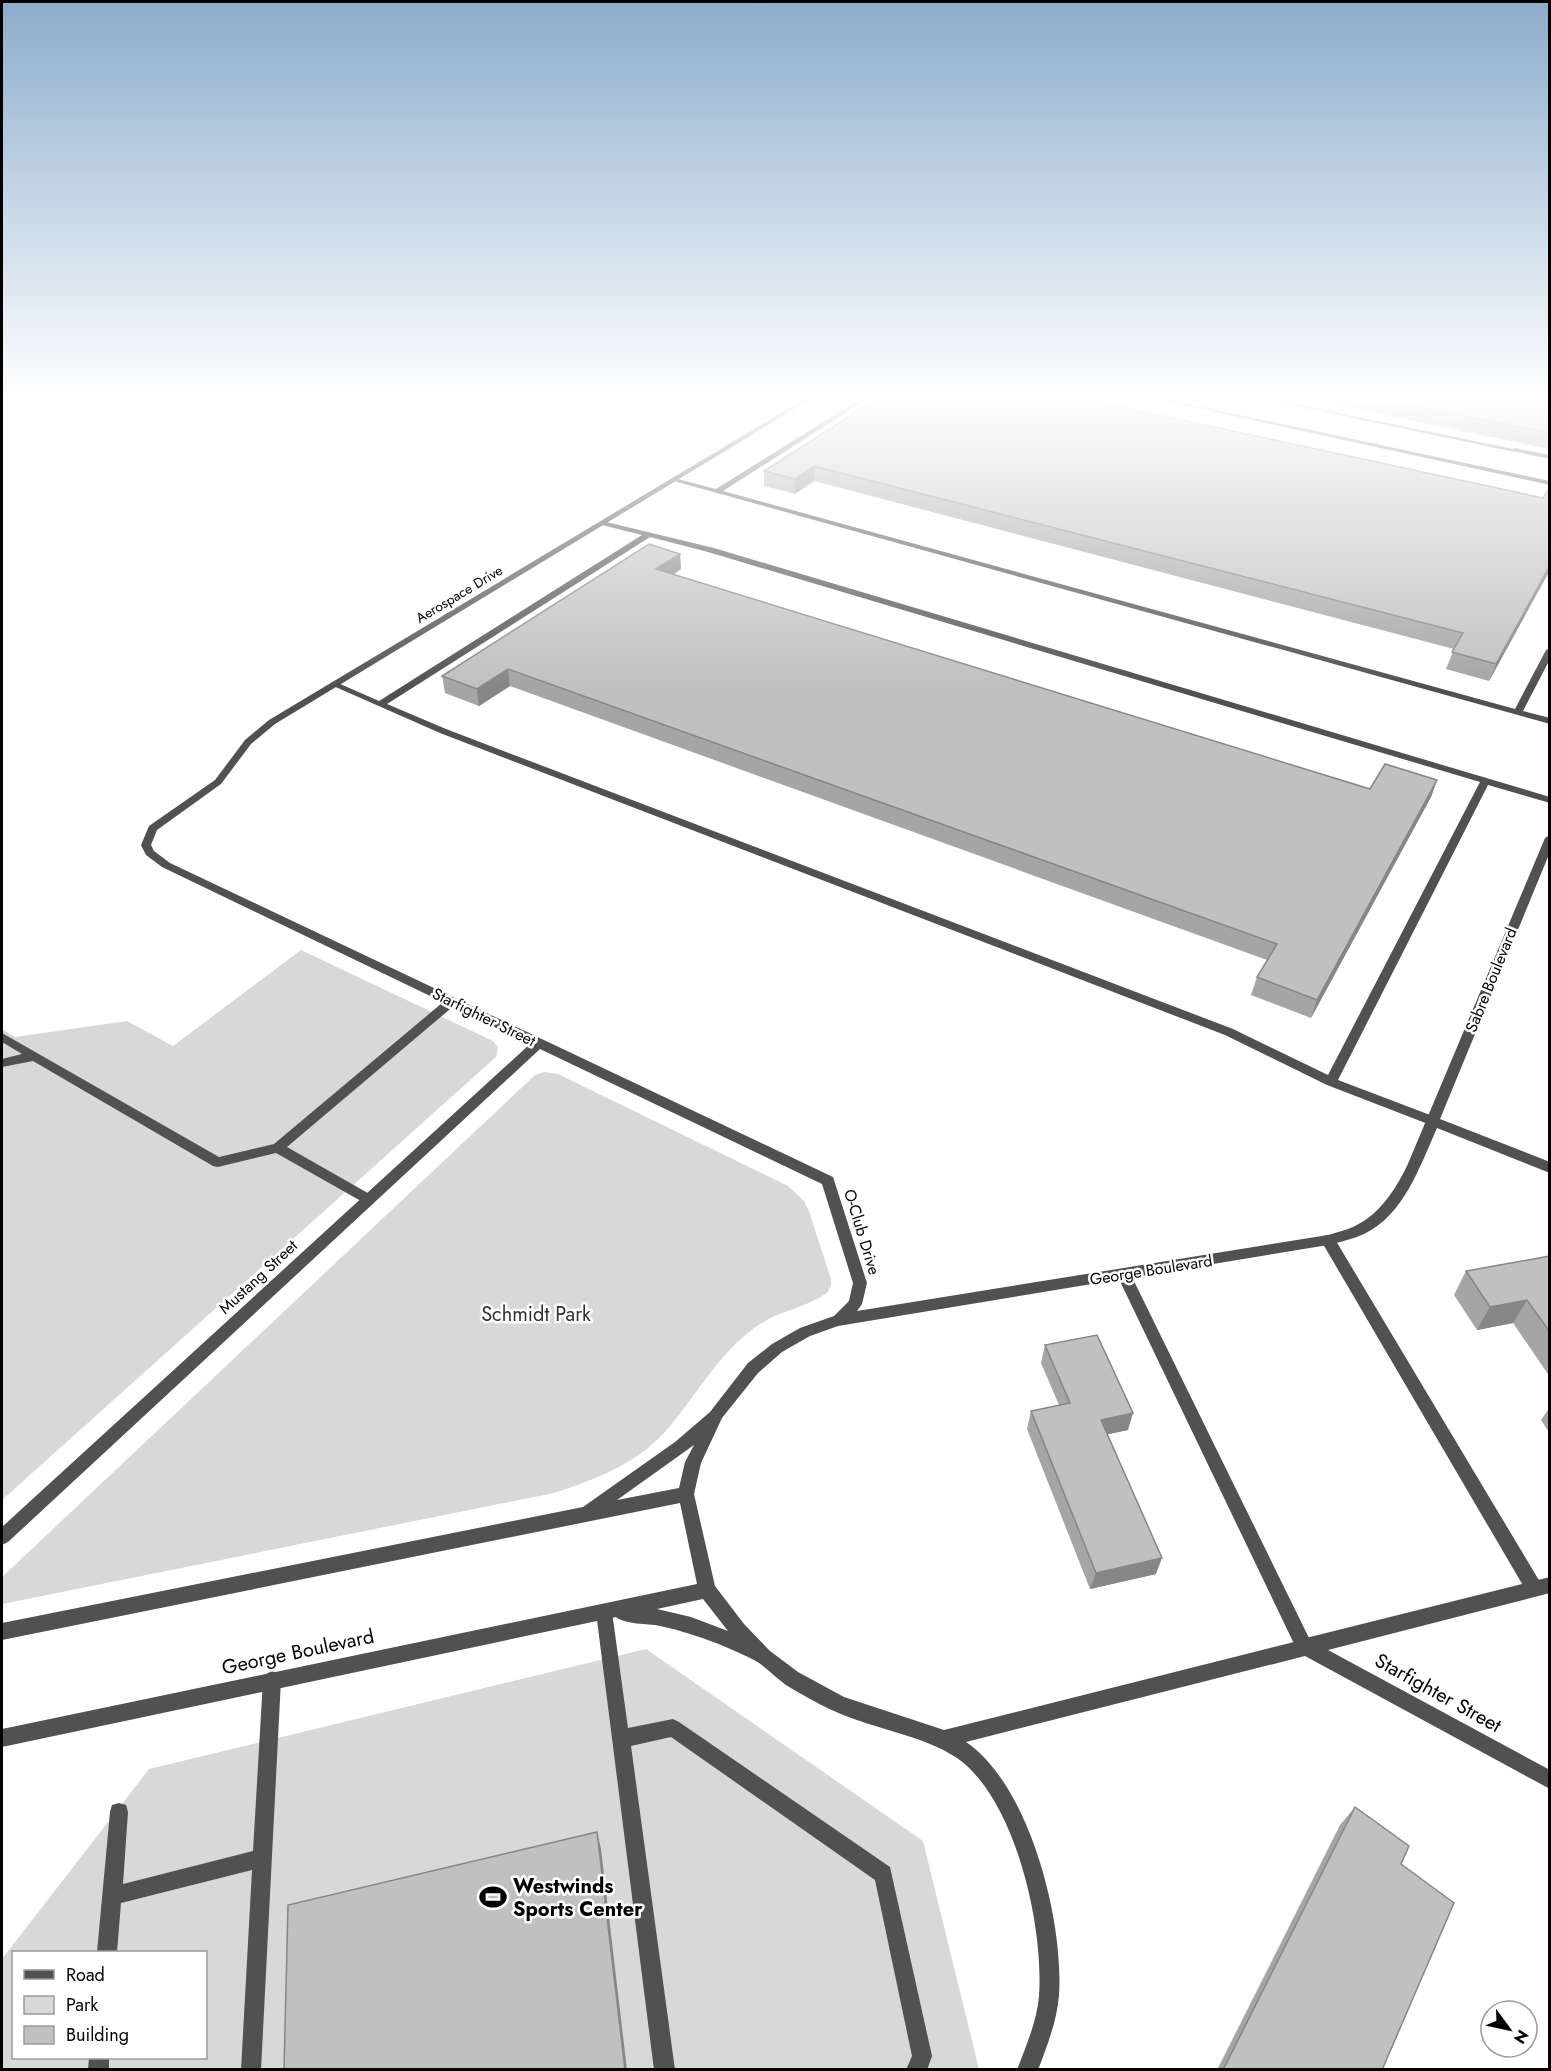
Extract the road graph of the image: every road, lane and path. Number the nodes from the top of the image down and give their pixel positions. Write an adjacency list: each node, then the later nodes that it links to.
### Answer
1 (653, 493): 3 (street, Aerospace Drive)
2 (719, 493): 8 (street)
3 (604, 523): 4 (street); 6 (street, Aerospace Drive)
4 (649, 534): 7 (street); 10 (street)
5 (1550, 650): 8 (street)
6 (335, 685): 7 (street); 13 (street, Aerospace Drive)
7 (380, 704): 19 (street)
8 (1518, 712): 9 (street)
9 (1550, 721)
10 (1486, 780): 11 (street); 19 (street)
11 (1550, 800)
12 (1549, 839): 20 (street, Sabre Boulevard)
13 (146, 845): 14 (street, Starfighter Street)
14 (452, 1001): 16 (street, Starfighter Street); 21 (street)
15 (2, 1037): 17 (street)
16 (539, 1043): 23 (street, Starfighter Street); 24 (street, Mustang Street)
17 (34, 1056): 18 (street); 21 (street)
18 (2, 1063)
19 (1331, 1082): 20 (street)
20 (1433, 1121): 22 (street); 25 (street, George Boulevard)
21 (278, 1148): 24 (street)
22 (1550, 1168)
23 (828, 1181): 27 (street, O-Club Drive)
24 (368, 1200): 31 (street, Mustang Street)
25 (1328, 1240): 26 (street, George Boulevard); 32 (street)
26 (1124, 1275): 27 (street, George Boulevard); 36 (street)
27 (838, 1320): 28 (street, George Boulevard)
28 (717, 1413): 29 (street, George Boulevard); 30 (street, George Boulevard)
29 (686, 1494): 30 (street, George Boulevard); 33 (street, George Boulevard)
30 (583, 1514): 35 (street, George Boulevard)
31 (2, 1537)
32 (1542, 1587): 36 (street)
33 (707, 1590): 34 (street, George Boulevard); 37 (street, George Boulevard)
34 (604, 1612): 37 (street, George Boulevard); 38 (street, George Boulevard); 40 (street)
35 (2, 1632)
36 (1304, 1646): 41 (street); 42 (street, Starfighter Street)
37 (764, 1657): 41 (street, George Boulevard)
38 (272, 1680): 39 (street, George Boulevard); 44 (street)
39 (2, 1738)
40 (621, 1739): 48 (street); 49 (street)
41 (944, 1739): 50 (street)
42 (1550, 1780)
43 (119, 1812): 45 (street)
44 (262, 1857): 45 (street); 47 (street)
45 (112, 1896): 46 (street)
46 (107, 1951)
47 (251, 2070)
48 (665, 2070)
49 (916, 2070)
50 (1027, 2070)

